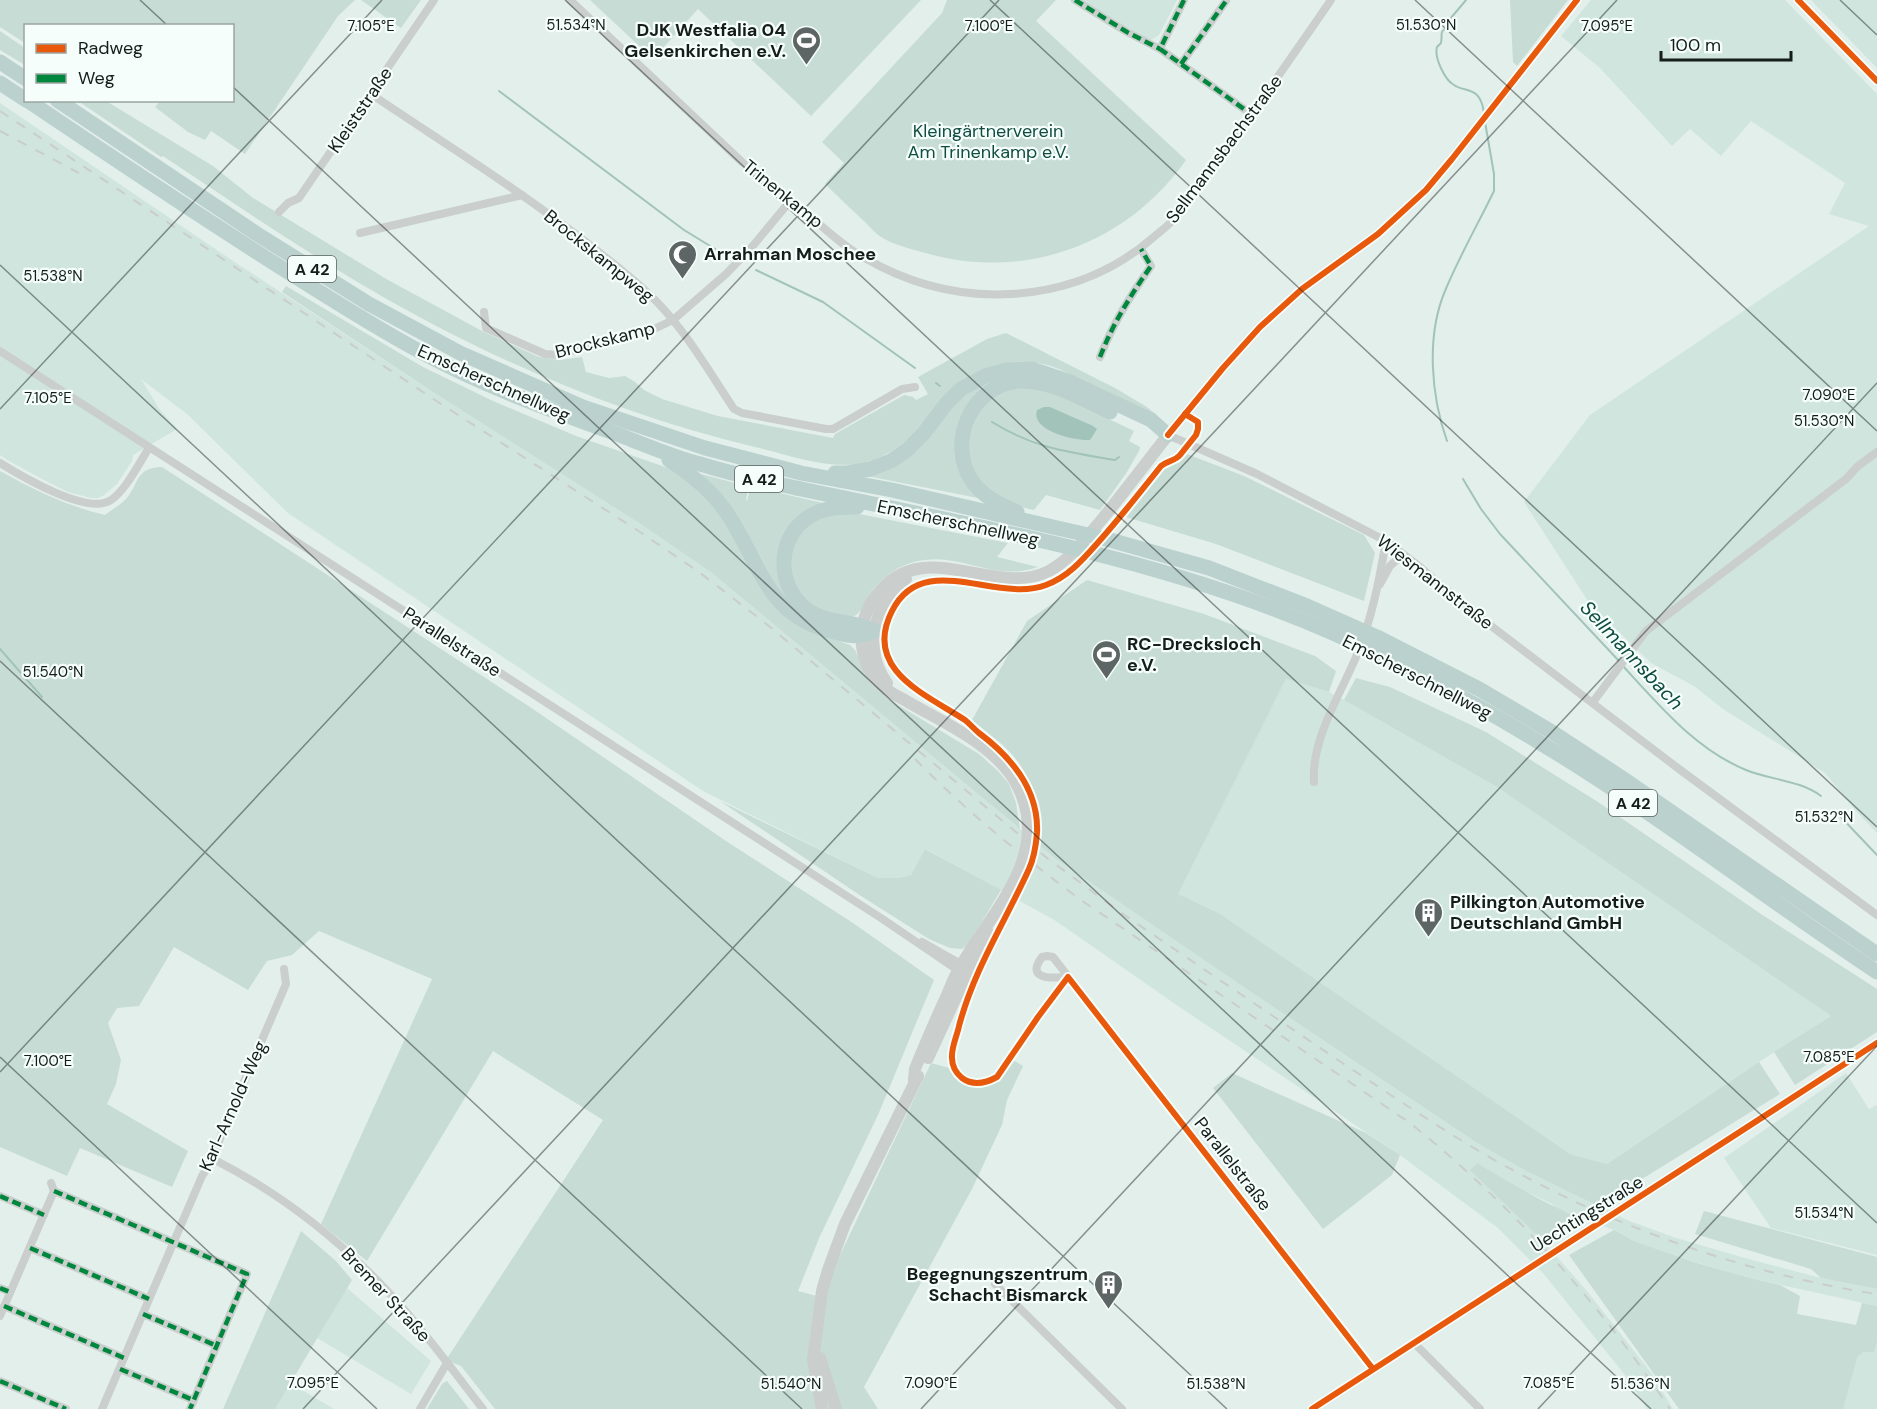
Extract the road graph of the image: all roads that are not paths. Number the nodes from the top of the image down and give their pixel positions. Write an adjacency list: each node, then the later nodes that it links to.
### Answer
1 (434, 0): 15 (street, Kleiststraße)
2 (570, 0): 21 (street, Trinenkamp)
3 (1075, 0): 9 (street)
4 (1184, 0): 9 (street)
5 (1331, 0): 19 (street, Sellmannsbachstraße)
6 (1578, 0): 30 (street)
7 (1798, 0): 13 (street)
8 (1227, 2): 11 (street)
9 (1160, 49): 11 (street)
10 (0, 62): 12 (highway)
11 (1181, 64): 19 (street)
12 (24, 78)
13 (1877, 81)
14 (0, 83): 16 (highway, Emscherschnellweg / A 42)
15 (370, 94): 20 (street, Brockskampweg); 22 (street, Kleiststraße)
16 (24, 99)
17 (29, 102): 31 (highway, Emscherschnellweg / A 42)
18 (60, 102): 35 (highway, Emscherschnellweg / A 42)
19 (1251, 114): 24 (street, Sellmannsbachstraße)
20 (522, 195): 23 (street); 26 (street, Brockskampweg)
21 (791, 200): 24 (street, Trinenkamp); 26 (street, Brockskamp)
22 (279, 213)
23 (360, 233)
24 (1141, 249): 28 (street)
25 (484, 312): 26 (street, Brockskamp)
26 (673, 320): 29 (street, Brockskamp)
27 (0, 351): 32 (street, Parallelstraße)
28 (1100, 357)
29 (915, 387)
30 (1167, 435): 35 (highway); 37 (highway); 38 (street, Wiesmannstraße); 41 (main road)
31 (629, 439): 36 (highway, Emscherschnellweg / A 42); 41 (highway)
32 (149, 448): 34 (street); 48 (street, Parallelstraße)
33 (1877, 452): 43 (street)
34 (0, 462)
35 (801, 473): 37 (highway, Emscherschnellweg / A 42)
36 (893, 508): 41 (highway); 42 (highway, Emscherschnellweg / A 42)
37 (1027, 519): 42 (highway, Emscherschnellweg / A 42)
38 (1386, 542): 39 (street, Wiesmannstraße); 40 (street)
39 (1403, 554): 40 (street); 43 (street, Wiesmannstraße)
40 (1379, 587): 44 (street)
41 (866, 631): 48 (main road)
42 (1354, 635): 46 (highway, Emscherschnellweg / A 42); 49 (highway, Emscherschnellweg / A 42)
43 (1593, 702): 45 (street, Wiesmannstraße)
44 (1314, 782)
45 (1877, 915)
46 (1877, 954)
47 (284, 969): 52 (street, Karl-Arnold-Weg)
48 (964, 970): 64 (main road)
49 (1877, 972)
50 (1068, 977): 70 (street, Parallelstraße)
51 (1877, 1043): 65 (street, Uechtingstraße)
52 (213, 1159): 55 (street, Karl-Arnold-Weg); 68 (street, Bremer Straße)
53 (0, 1196): 54 (street)
54 (44, 1215): 55 (street); 56 (street)
55 (174, 1242): 60 (street, Karl-Arnold-Weg); 66 (street)
56 (30, 1248): 59 (street); 60 (street)
57 (994, 1284): 79 (street)
58 (0, 1288): 59 (street)
59 (10, 1292): 61 (street)
60 (150, 1299): 62 (street, Karl-Arnold-Weg)
61 (4, 1306): 63 (street); 67 (street)
62 (143, 1314): 66 (street); 67 (street, Karl-Arnold-Weg)
63 (0, 1316)
64 (817, 1339): 77 (main road); 78 (main road)
65 (1414, 1343): 70 (street, Uechtingstraße); 81 (street)
66 (217, 1346): 72 (street)
67 (124, 1358): 69 (street, Karl-Arnold-Weg)
68 (447, 1363): 75 (street); 76 (street, Bremer Straße)
69 (120, 1368): 72 (street); 74 (street, Karl-Arnold-Weg)
70 (1373, 1369): 80 (street, Uechtingstraße)
71 (0, 1381): 73 (street)
72 (192, 1405)
73 (66, 1409)
74 (102, 1409)
75 (420, 1409)
76 (483, 1409)
77 (822, 1409)
78 (836, 1409)
79 (1122, 1409)
80 (1312, 1409)
81 (1480, 1409)

